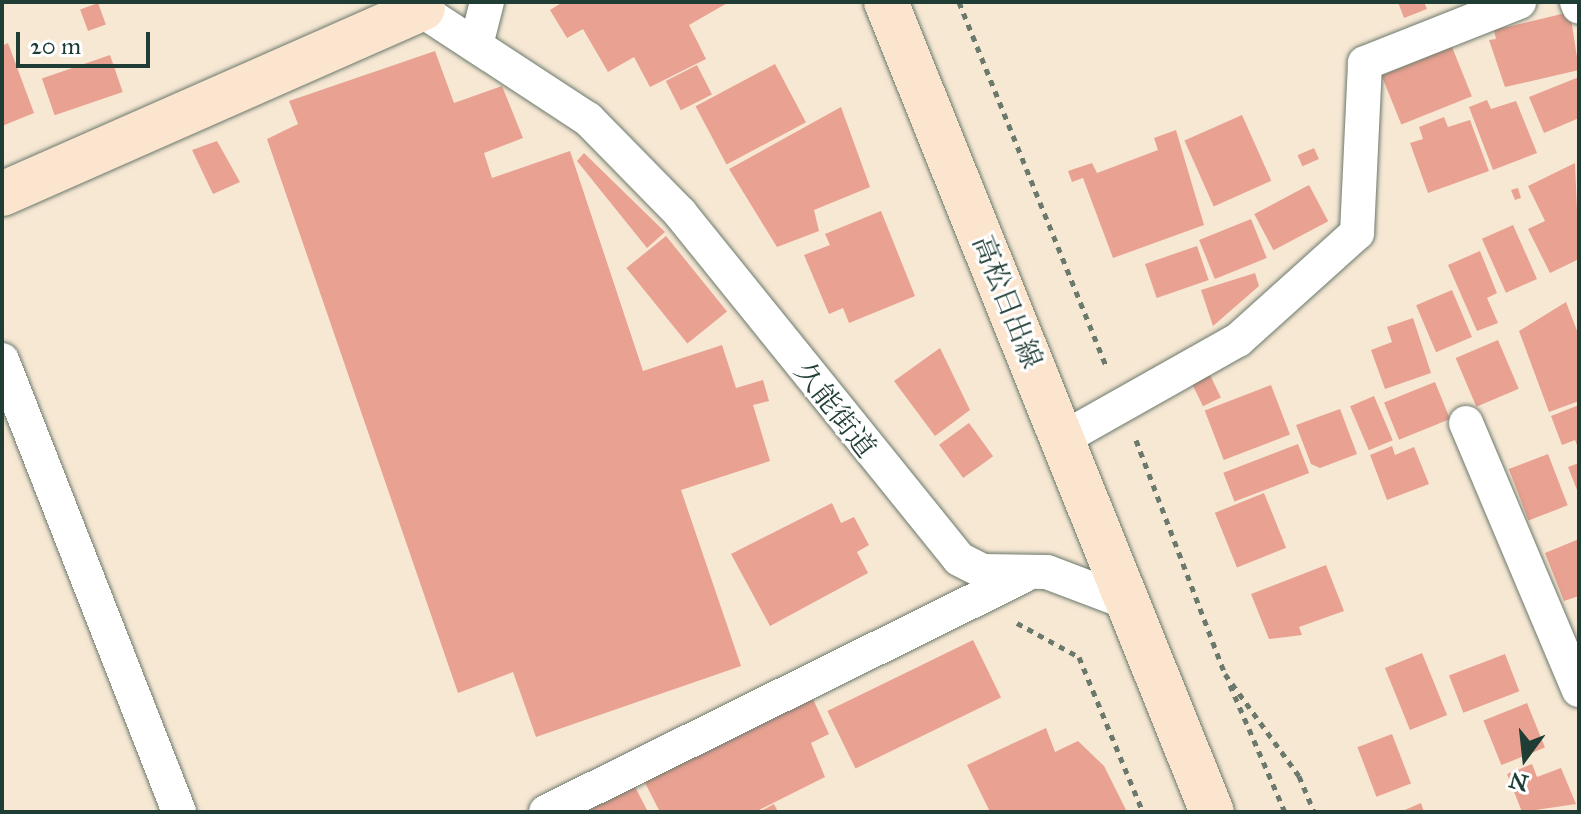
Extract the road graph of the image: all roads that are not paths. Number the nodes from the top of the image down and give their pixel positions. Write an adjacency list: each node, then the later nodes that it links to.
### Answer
1 (487, 2): 5 (street)
2 (886, 2): 9 (main road, 高松日出線)
3 (1519, 2): 9 (street)
4 (416, 5): 5 (street, 久能街道); 6 (main road)
5 (476, 45): 10 (street, 久能街道)
6 (2, 194)
7 (2, 360): 13 (street)
8 (1466, 423): 12 (street)
9 (1062, 439): 11 (main road, 高松日出線)
10 (1029, 573): 11 (street, 久能街道); 14 (street)
11 (1126, 602): 15 (main road)
12 (1579, 690)
13 (179, 812)
14 (546, 812)
15 (1212, 812)

